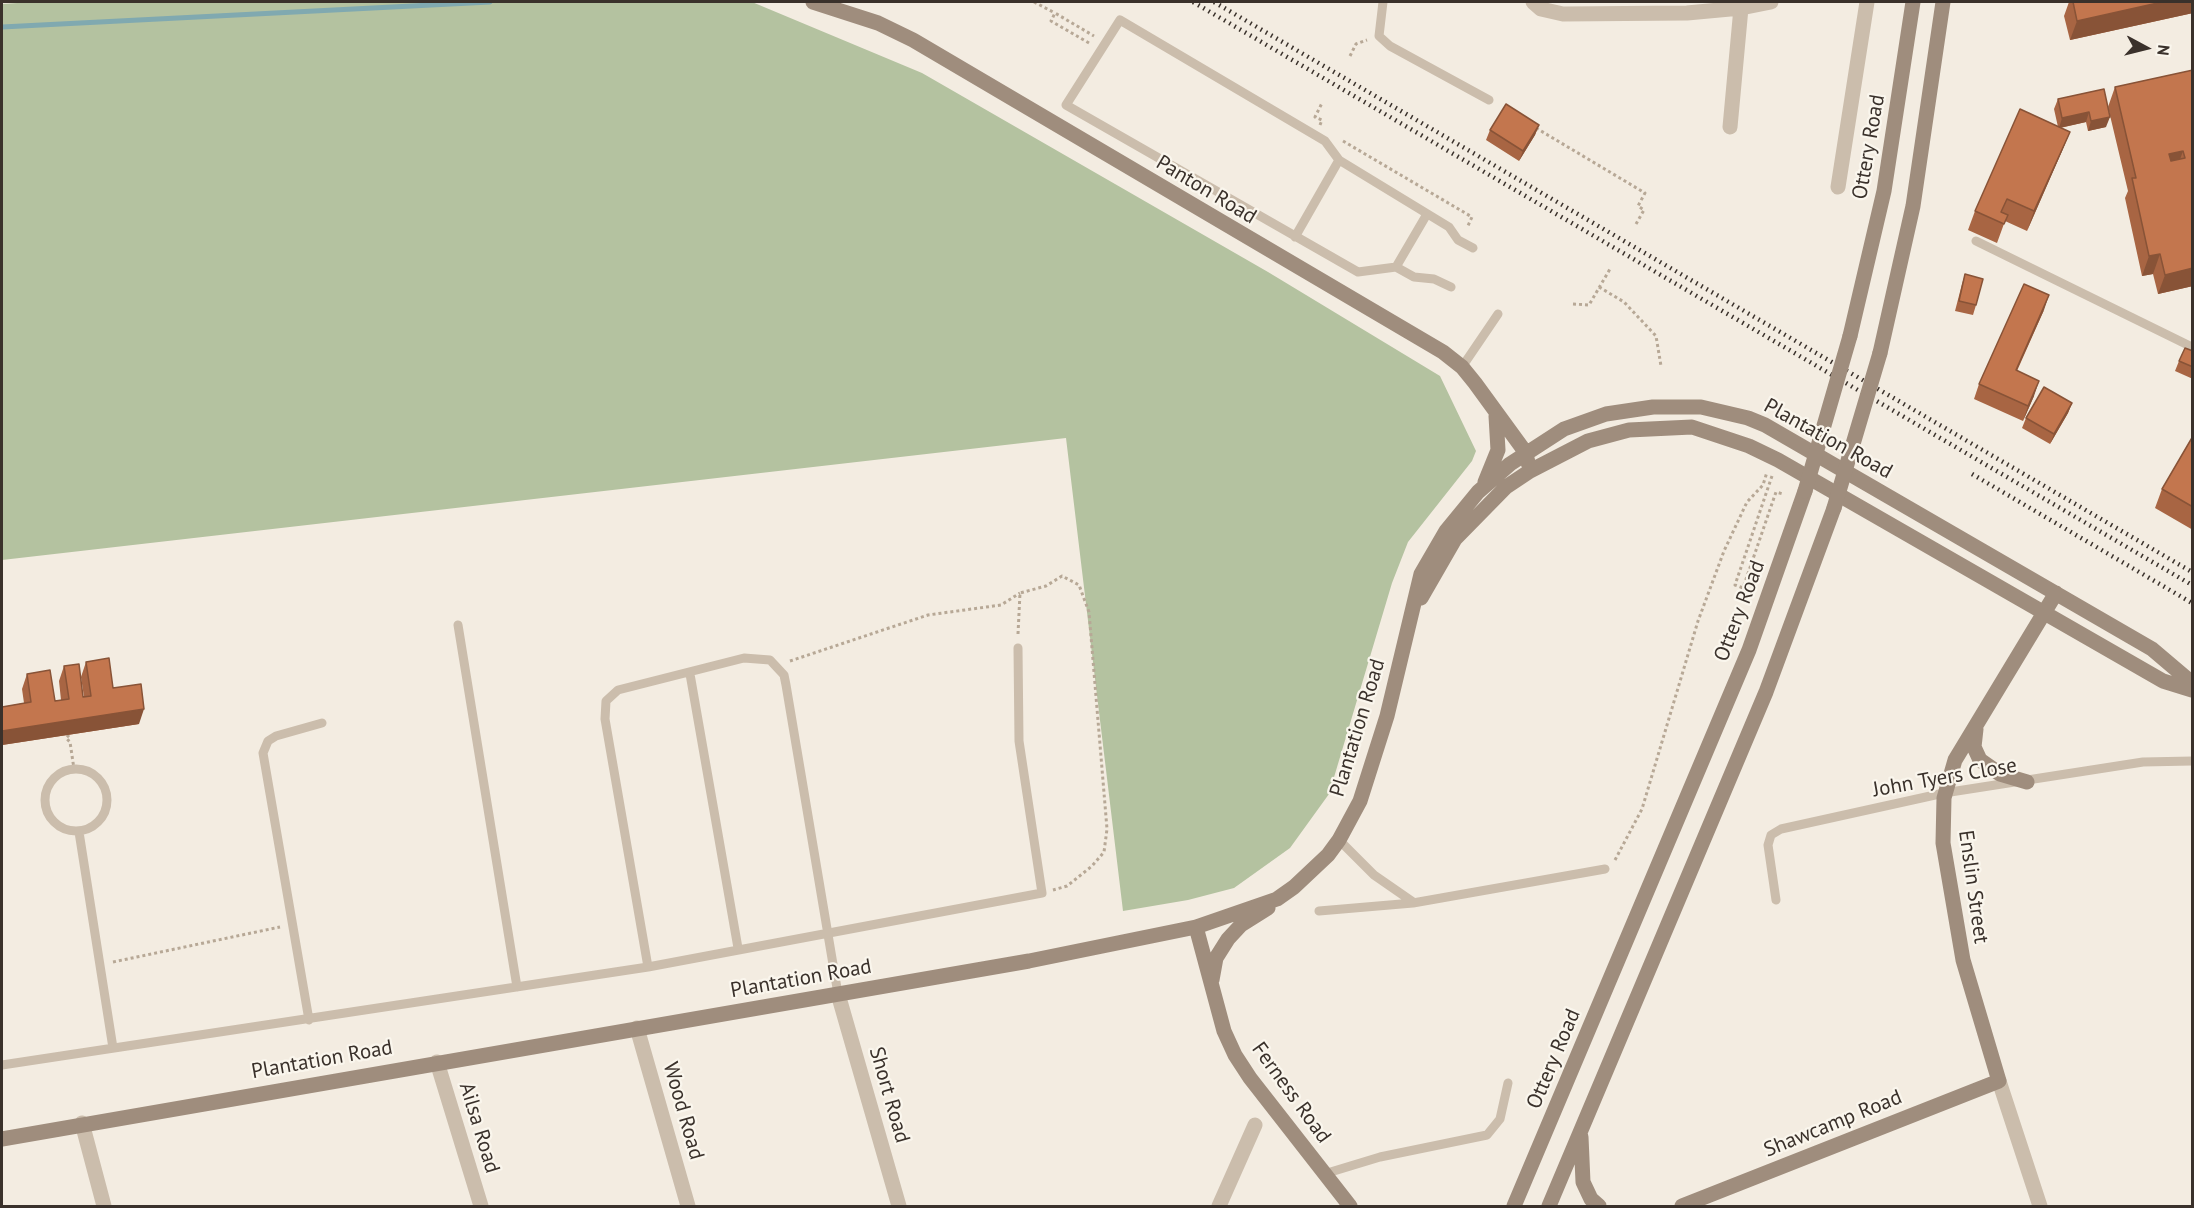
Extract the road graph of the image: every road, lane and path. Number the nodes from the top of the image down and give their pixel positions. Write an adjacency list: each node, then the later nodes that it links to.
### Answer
1 (813, 2): 9 (street, Panton Road)
2 (1034, 2): 11 (path)
3 (1383, 2): 16 (lane)
4 (1533, 2): 10 (street)
5 (1771, 2): 10 (street)
6 (1867, 2): 23 (street)
7 (1912, 2): 98 (street, Ottery Road, bridge)
8 (1943, 2): 89 (street, bridge)
9 (833, 5): 38 (street, Panton Road)
10 (1741, 8): 18 (street)
11 (1055, 13): 12 (path); 14 (path)
12 (1101, 40)
13 (1356, 44): 15 (path)
14 (1096, 48)
15 (1350, 56)
16 (1489, 100)
17 (1322, 103): 20 (path)
18 (1730, 127)
19 (1536, 128): 25 (path)
20 (1329, 133)
21 (1339, 139): 26 (path)
22 (1339, 160): 24 (lane); 27 (lane); 27 (lane)
23 (1838, 187)
24 (1427, 214): 29 (lane); 30 (lane)
25 (1636, 224)
26 (1464, 232)
27 (1295, 237): 30 (lane)
28 (1976, 241): 36 (lane)
29 (1473, 248)
30 (1396, 267): 32 (lane)
31 (1610, 269): 33 (path)
32 (1451, 287)
33 (1599, 287): 34 (path); 37 (path)
34 (1573, 304)
35 (1498, 314): 38 (lane)
36 (2193, 347)
37 (1661, 366)
38 (1462, 367): 39 (street, Panton Road)
39 (1496, 414): 40 (street, Panton Road); 44 (street)
40 (1526, 453): 43 (street, Panton Road); 44 (street, Plantation Road); 47 (street, Plantation Road)
41 (1770, 465): 65 (path)
42 (1774, 469): 45 (path)
43 (1530, 471): 48 (street, Plantation Road); 49 (street, Plantation Road)
44 (1478, 492): 48 (street, Plantation Road)
45 (1783, 495)
46 (1020, 593): 51 (path); 52 (path); 66 (path)
47 (2056, 593): 49 (street, Enslin Street); 54 (street, Plantation Road)
48 (1415, 608): 64 (street, Plantation Road)
49 (2045, 612): 55 (street, Plantation Road); 57 (street, Enslin Street)
50 (458, 626): 77 (lane)
51 (1018, 648): 66 (lane)
52 (777, 666): 53 (lane); 73 (lane)
53 (690, 674): 74 (lane); 76 (lane)
54 (2193, 683)
55 (2193, 690)
56 (322, 723): 71 (lane)
57 (1977, 723): 61 (street); 62 (street, Enslin Street)
58 (70, 742): 60 (path)
59 (2193, 761): 61 (lane, John Tyers Close)
60 (74, 769): 63 (lane); 63 (lane)
61 (2027, 782): 62 (lane, John Tyers Close)
62 (1944, 793): 68 (lane, John Tyers Close); 85 (street, Enslin Street)
63 (79, 832): 75 (lane)
64 (1339, 840): 67 (street, Plantation Road); 69 (lane)
65 (1605, 869): 69 (lane)
66 (1042, 893): 73 (lane)
67 (1277, 899): 72 (street, Plantation Road); 78 (street)
68 (1776, 900)
69 (1413, 903): 70 (lane)
70 (1319, 911)
71 (292, 925): 75 (path); 80 (lane)
72 (1197, 927): 78 (street, Ferness Road); 79 (street, Plantation Road)
73 (828, 934): 74 (lane); 79 (lane)
74 (738, 948): 76 (lane)
75 (100, 965): 82 (lane)
76 (648, 967): 77 (lane)
77 (517, 987): 80 (lane)
78 (1212, 989): 91 (street, Ferness Road)
79 (838, 994): 81 (street, Plantation Road); 95 (street, Short Road)
80 (309, 1020): 82 (lane)
81 (637, 1028): 83 (street, Plantation Road); 94 (street, Wood Road)
82 (113, 1048): 84 (lane)
83 (437, 1062): 87 (street, Plantation Road); 93 (street, Ailsa Road)
84 (2, 1065)
85 (1999, 1081): 101 (street, Shawcamp Road); 102 (street, Enslin Street)
86 (1508, 1083): 91 (lane)
87 (82, 1123): 90 (street, Plantation Road); 92 (street)
88 (1255, 1125): 96 (street)
89 (1581, 1131): 99 (street); 100 (street)
90 (2, 1139)
91 (1324, 1174): 97 (street, Ferness Road)
92 (104, 1206)
93 (481, 1206)
94 (688, 1206)
95 (899, 1206)
96 (1219, 1206)
97 (1350, 1206)
98 (1514, 1206)
99 (1549, 1206)
100 (1599, 1206)
101 (1682, 1206)
102 (2040, 1206)

